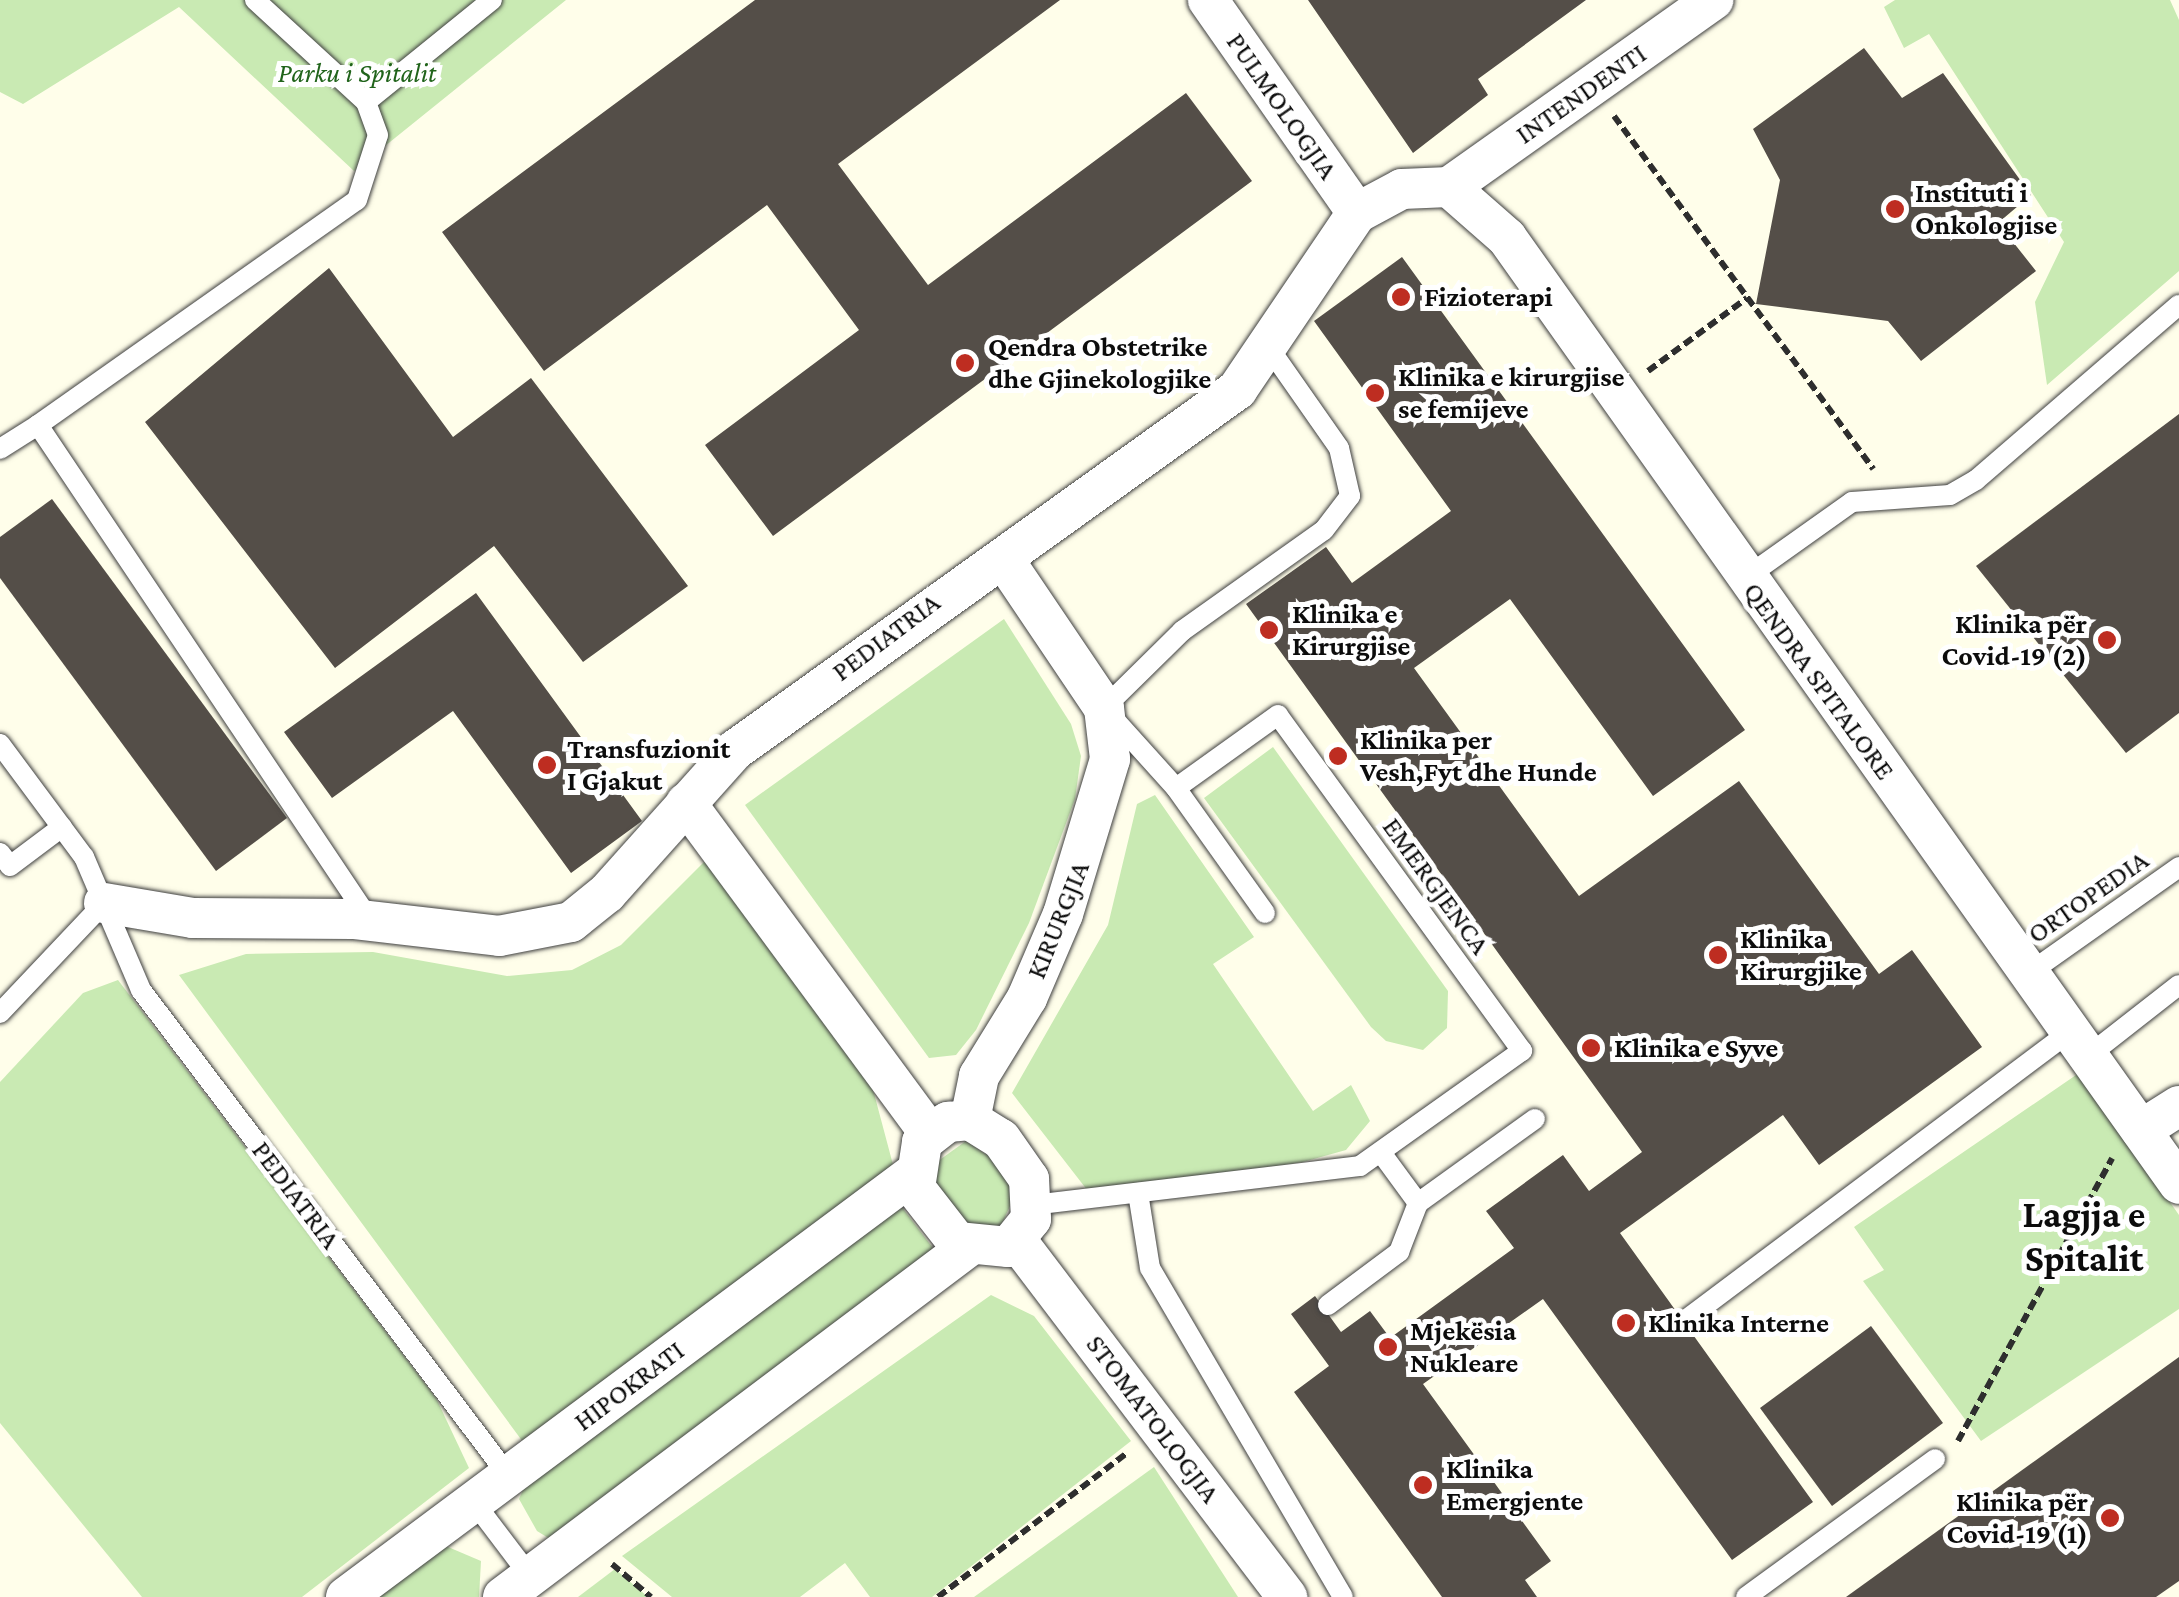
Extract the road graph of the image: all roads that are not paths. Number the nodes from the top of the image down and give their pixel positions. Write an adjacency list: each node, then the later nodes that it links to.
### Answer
1 (255, 0): 5 (lane)
2 (492, 0): 5 (lane)
3 (1208, 0): 7 (street, PULMOLOGJIA)
4 (1713, 0): 6 (street, INTENDENTI)
5 (366, 102): 10 (lane)
6 (1450, 187): 7 (street); 13 (street, QENDRA SPITALORE)
7 (1357, 213): 9 (street, PEDIATRIA)
8 (2179, 305): 13 (lane)
9 (1269, 348): 12 (street, PEDIATRIA); 14 (lane)
10 (38, 425): 11 (lane); 23 (lane)
11 (0, 449)
12 (1004, 560): 14 (street, KIRURGJIA); 17 (street, PEDIATRIA)
13 (1744, 578): 24 (street, QENDRA SPITALORE)
14 (1104, 708): 16 (lane, KIRURGJIA); 30 (street, KIRURGJIA)
15 (0, 744): 18 (lane, PEDIATRIA)
16 (1176, 788): 22 (lane, KIRURGJIA); 33 (lane, EMERGJENCA)
17 (686, 803): 23 (street, PEDIATRIA); 32 (street)
18 (62, 827): 19 (lane); 21 (lane, PEDIATRIA)
19 (0, 853)
20 (2179, 867): 24 (lane, ORTOPEDIA)
21 (104, 903): 23 (street, PEDIATRIA); 26 (lane); 43 (lane, PEDIATRIA)
22 (1265, 913)
23 (370, 921)
24 (2029, 972): 27 (street, QENDRA SPITALORE)
25 (2179, 985): 27 (lane)
26 (0, 1013)
27 (2079, 1043): 31 (street, QENDRA SPITALORE); 41 (lane)
28 (2179, 1106): 31 (street)
29 (1534, 1119): 37 (lane)
30 (970, 1120): 32 (street); 38 (street)
31 (2140, 1130): 35 (street, QENDRA SPITALORE)
32 (929, 1134): 34 (street)
33 (1382, 1154): 36 (lane, EMERGJENCA); 37 (lane)
34 (912, 1175): 39 (street); 43 (street, HIPOKRATI)
35 (2179, 1184)
36 (1138, 1193): 38 (lane, EMERGJENCA); 48 (lane)
37 (1418, 1203): 40 (lane)
38 (1025, 1223): 39 (street); 47 (street, STOMATOLOGJIA)
39 (968, 1247): 45 (street)
40 (1328, 1305)
41 (1687, 1319)
42 (1935, 1459): 49 (lane)
43 (508, 1476): 44 (street, HIPOKRATI)
44 (473, 1502): 45 (lane); 46 (street, HIPOKRATI)
45 (516, 1587)
46 (346, 1597)
47 (1287, 1597)
48 (1344, 1597)
49 (1746, 1597)

